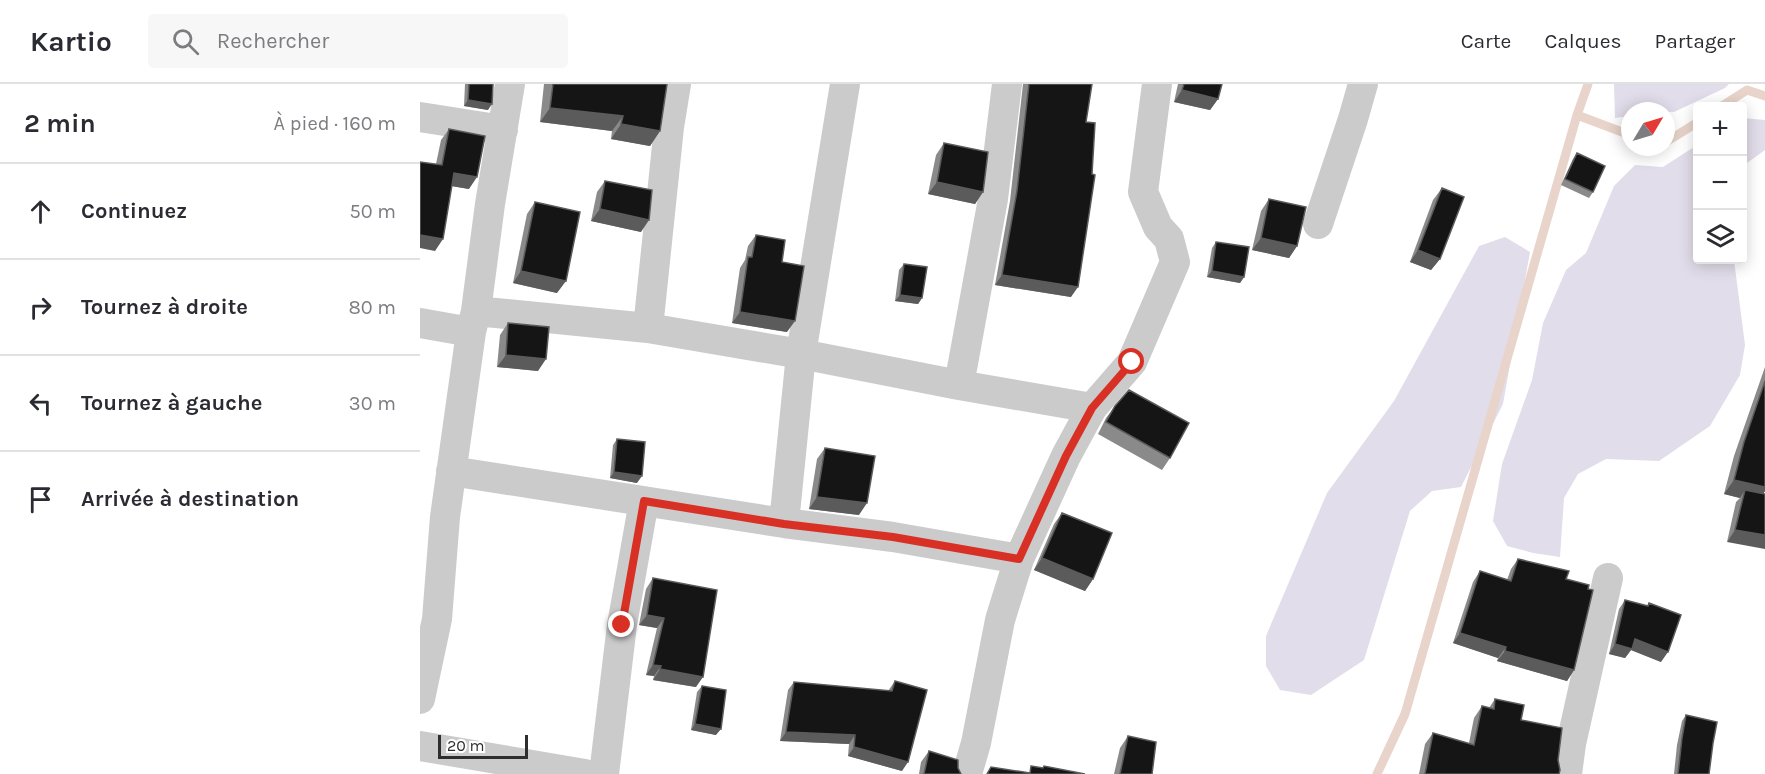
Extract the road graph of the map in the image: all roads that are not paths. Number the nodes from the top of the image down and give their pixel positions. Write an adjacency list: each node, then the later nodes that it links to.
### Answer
1 (510, 84): 8 (street)
2 (676, 84): 12 (street)
3 (845, 84): 13 (street)
4 (1007, 84): 14 (street)
5 (1157, 84): 15 (street)
6 (1363, 84): 9 (street)
7 (420, 117): 8 (street)
8 (503, 130): 10 (street)
9 (1318, 224)
10 (474, 322): 11 (street); 12 (street); 16 (street)
11 (420, 323)
12 (648, 328): 13 (street)
13 (801, 354): 14 (street); 19 (street)
14 (959, 385): 15 (street)
15 (1092, 408): 20 (street)
16 (451, 471): 17 (street); 18 (street)
17 (644, 501): 19 (street); 25 (street)
18 (432, 515): 22 (street)
19 (784, 524): 20 (street)
20 (1019, 559): 26 (street)
21 (1608, 578): 27 (street)
22 (420, 699)
23 (431, 757): 24 (street)
24 (585, 774)
25 (604, 774)
26 (967, 774)
27 (1567, 774)

